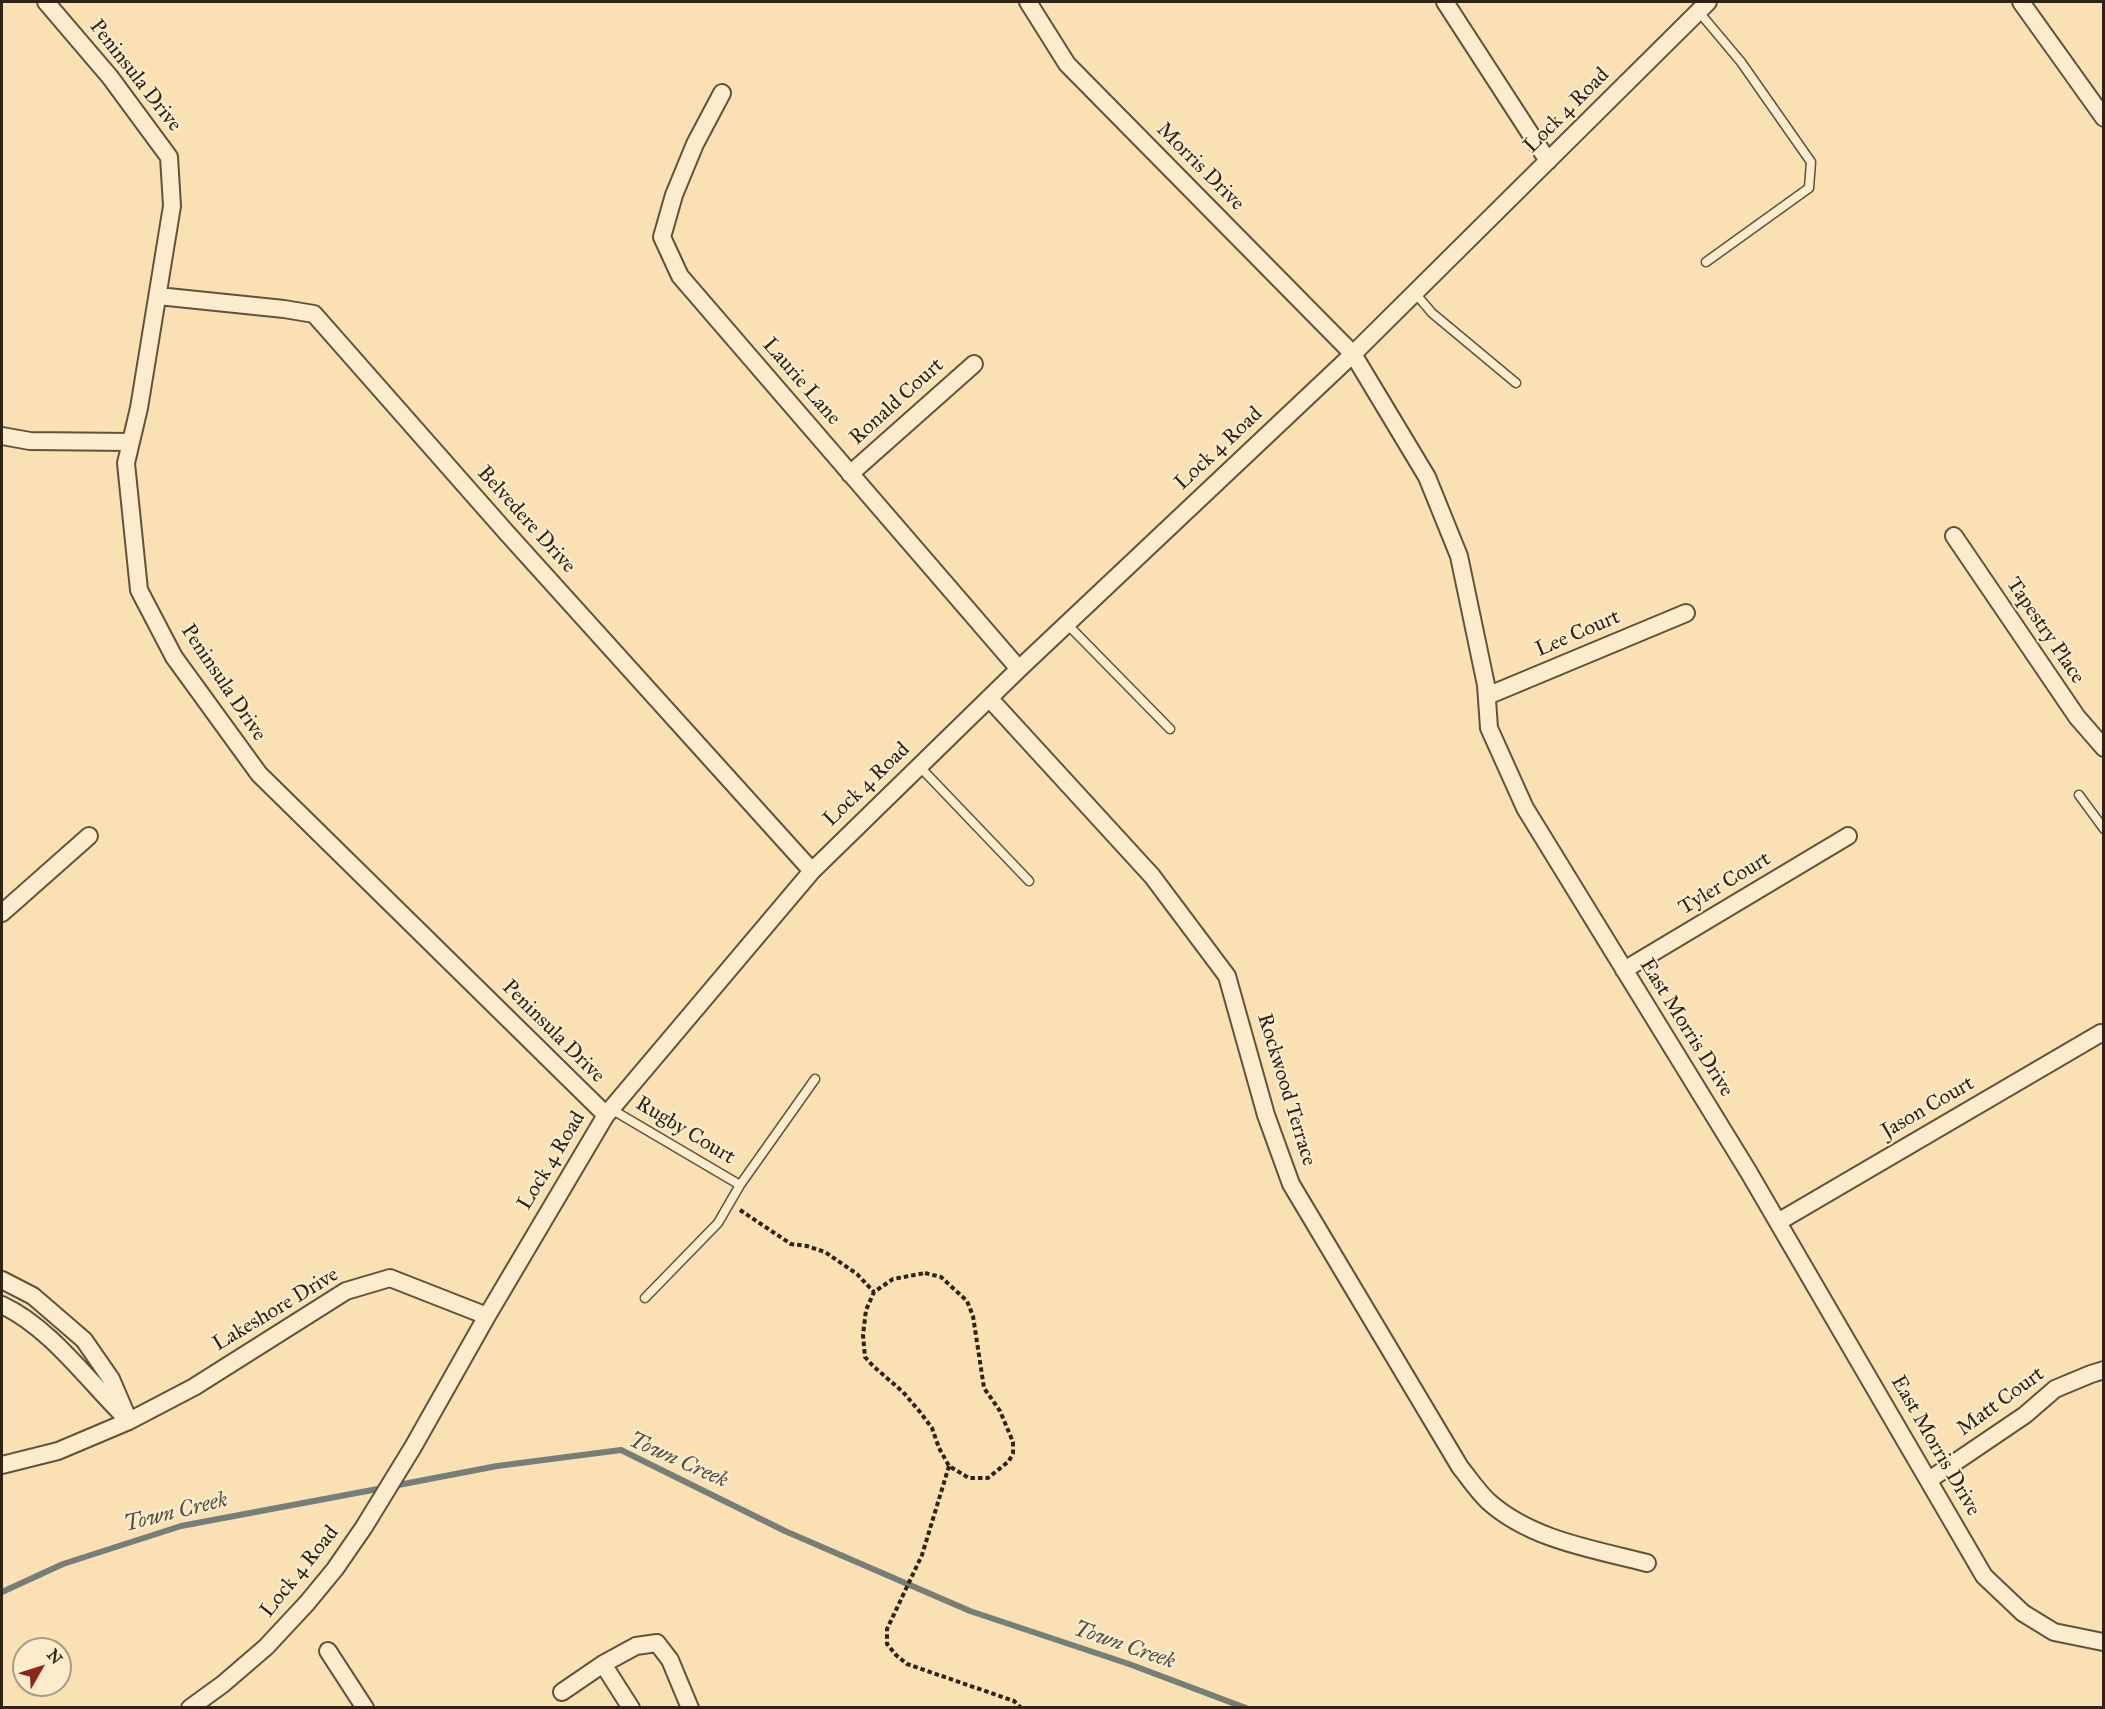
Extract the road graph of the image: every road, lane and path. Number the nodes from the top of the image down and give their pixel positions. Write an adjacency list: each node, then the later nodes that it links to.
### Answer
1 (46, 2): 11 (street, Peninsula Drive)
2 (1028, 2): 12 (street, Morris Drive)
3 (1445, 2): 8 (street)
4 (2021, 2): 7 (street)
5 (1703, 7): 8 (street, Lock 4 Road); 9 (lane)
6 (722, 93): 17 (street, Laurie Lane)
7 (2103, 118)
8 (1548, 161): 10 (street, Lock 4 Road)
9 (1706, 262)
10 (1414, 293): 12 (street, Lock 4 Road); 14 (lane)
11 (158, 296): 16 (street, Peninsula Drive); 31 (street, Belvedere Drive)
12 (1353, 354): 20 (street, Lock 4 Road); 22 (street, East Morris Drive)
13 (974, 364): 17 (street, Ronald Court)
14 (1516, 382)
15 (2, 436): 16 (street)
16 (131, 442): 37 (street, Peninsula Drive)
17 (850, 474): 21 (street, Laurie Lane)
18 (1953, 536): 25 (street, Tapestry Place)
19 (1686, 613): 22 (street, Lee Court)
20 (1067, 624): 21 (street, Lock 4 Road); 24 (lane)
21 (1019, 669): 23 (street, Lock 4 Road)
22 (1487, 696): 34 (street, East Morris Drive)
23 (989, 698): 26 (street, Lock 4 Road); 51 (street, Rockwood Terrace)
24 (1170, 729)
25 (2103, 748)
26 (919, 766): 31 (street, Lock 4 Road); 32 (lane)
27 (2079, 795): 28 (lane)
28 (2103, 829)
29 (89, 836): 33 (street)
30 (1848, 836): 34 (street, Tyler Court)
31 (812, 871): 37 (street, Lock 4 Road)
32 (1029, 881)
33 (2, 913)
34 (1624, 970): 40 (street, East Morris Drive)
35 (2101, 1033): 40 (street, Jason Court)
36 (815, 1079): 38 (lane, Rugby Court)
37 (609, 1112): 38 (lane, Rugby Court); 45 (street, Lock 4 Road)
38 (740, 1185): 39 (lane, Rugby Court)
39 (730, 1203): 42 (path); 43 (lane, Rugby Court)
40 (1778, 1222): 50 (street, East Morris Drive)
41 (2, 1280): 47 (street)
42 (874, 1292): 49 (path); 49 (path)
43 (645, 1298)
44 (2, 1305): 47 (street)
45 (487, 1316): 47 (street, Lakeshore Drive); 56 (street, Lock 4 Road)
46 (2103, 1370): 50 (street, Matt Court)
47 (129, 1421): 48 (street, Lakeshore Drive)
48 (2, 1465)
49 (949, 1466): 60 (path)
50 (1929, 1480): 52 (street, East Morris Drive)
51 (1647, 1563)
52 (2103, 1642)
53 (328, 1651): 57 (street)
54 (603, 1664): 55 (street); 58 (street); 59 (street)
55 (562, 1692)
56 (190, 1707)
57 (365, 1707)
58 (631, 1707)
59 (690, 1707)
60 (1022, 1707)

